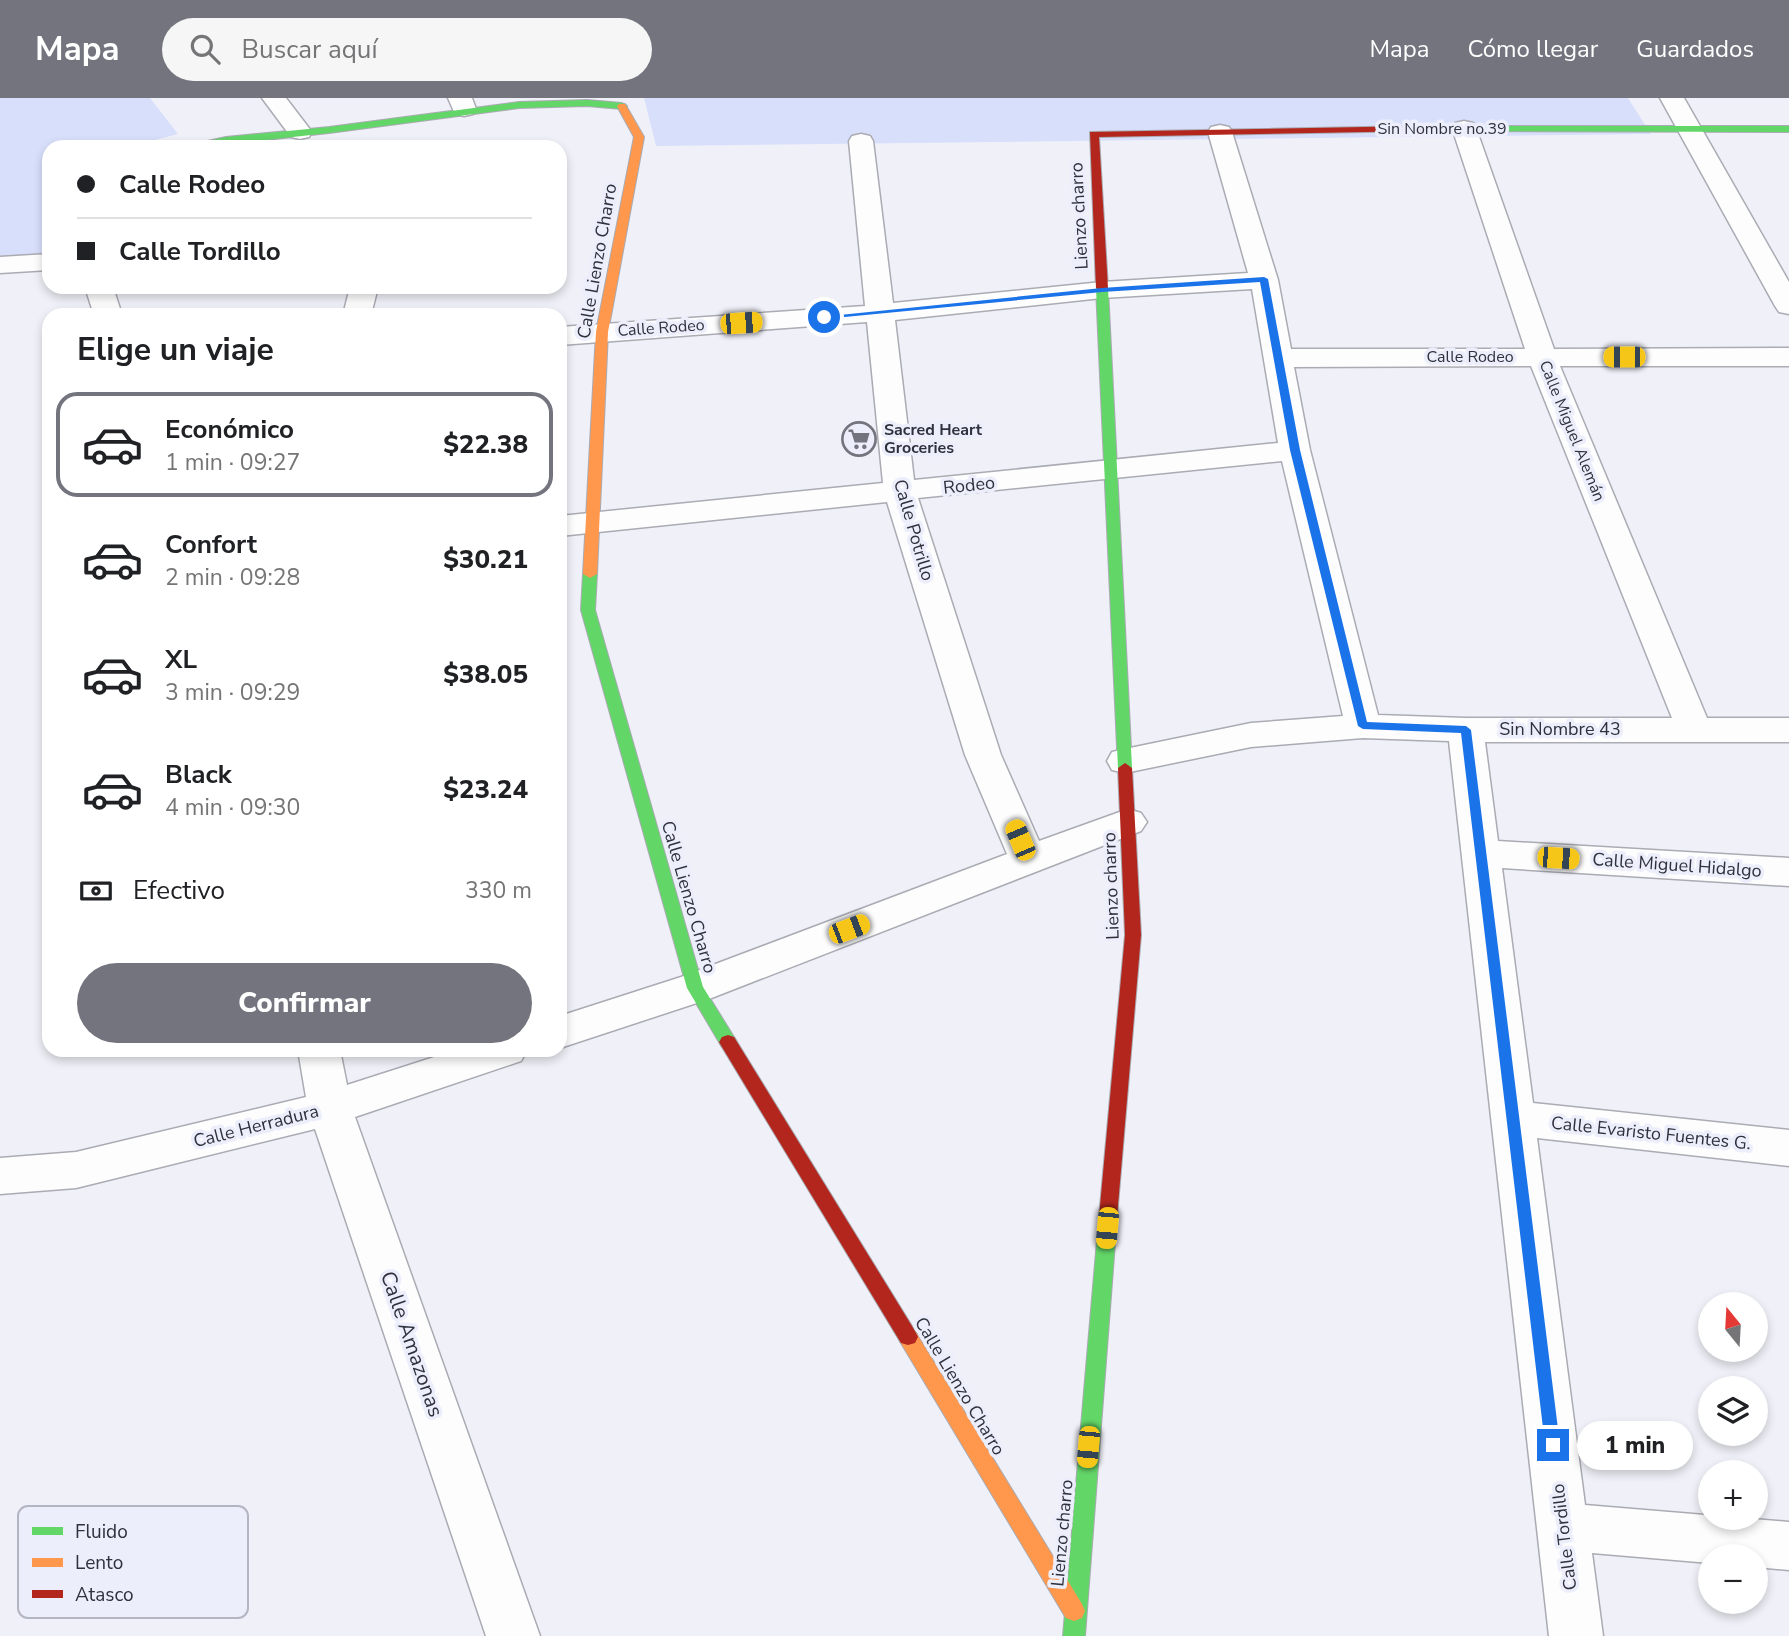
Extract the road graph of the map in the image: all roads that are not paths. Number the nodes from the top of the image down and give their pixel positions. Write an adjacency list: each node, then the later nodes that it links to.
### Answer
1 (274, 98): 7 (street)
2 (1672, 98): 6 (street)
3 (462, 104): 7 (street); 18 (street, Calle Lienzo Charro)
4 (1464, 128): 6 (street, Sin Nombre no.39); 8 (street, Sin Nombre no.39); 20 (street, Calle Miguel Alemán)
5 (1789, 129): 6 (street, Sin Nombre no.39)
6 (1690, 131): 16 (street)
7 (300, 132): 10 (street)
8 (1220, 132): 9 (street, Sin Nombre no.39); 14 (street)
9 (1094, 134): 15 (street, Lienzo charro)
10 (221, 140)
11 (861, 141): 17 (street, Calle Potrillo)
12 (42, 262): 13 (street)
13 (0, 265)
14 (1264, 279): 15 (street, Calle Rodeo); 22 (street)
15 (1102, 290): 17 (street, Calle Rodeo); 24 (street, Lienzo charro)
16 (1789, 306)
17 (880, 313): 18 (street, Calle Rodeo); 25 (street, Calle Potrillo)
18 (602, 332): 19 (street, Calle Rodeo); 26 (street, Calle Lienzo Charro)
19 (567, 335)
20 (1542, 357): 21 (street, Calle Rodeo); 22 (street, Calle Rodeo); 29 (street, Calle Miguel Alemán)
21 (1789, 357)
22 (1278, 358): 23 (street)
23 (1295, 450): 24 (street, Rodeo); 28 (street)
24 (1111, 471): 25 (street, Rodeo); 32 (street, Lienzo charro)
25 (900, 492): 26 (street, Rodeo); 35 (street, Calle Potrillo)
26 (593, 523): 27 (street, Rodeo); 37 (street, Calle Lienzo Charro)
27 (567, 525)
28 (1363, 726): 30 (street, Sin Nombre 43); 32 (street, Sin Nombre 43)
29 (1694, 729): 30 (street, Sin Nombre 43); 31 (street, Sin Nombre 43)
30 (1466, 730): 34 (street, Calle Tordillo)
31 (1789, 730)
32 (1125, 761): 33 (street, Lienzo charro)
33 (1128, 822): 35 (street); 47 (street, Lienzo charro)
34 (1480, 853): 36 (street, Calle Miguel Hidalgo); 42 (street, Calle Tordillo)
35 (1029, 861): 37 (street)
36 (1789, 872)
37 (695, 988): 38 (street); 47 (street, Calle Lienzo Charro)
38 (567, 1030)
39 (320, 1057): 41 (street, Calle Amazonas)
40 (485, 1057): 41 (street, Calle Herradura)
41 (330, 1108): 44 (street, Calle Herradura); 48 (street, Calle Amazonas)
42 (1513, 1118): 43 (street, Calle Evaristo Fuentes G.); 45 (street, Calle Tordillo)
43 (1789, 1148)
44 (0, 1176)
45 (1563, 1527): 46 (street); 50 (street, Calle Tordillo)
46 (1789, 1546)
47 (1074, 1611): 49 (street, Lienzo charro)
48 (513, 1636)
49 (1074, 1636)
50 (1576, 1636)

